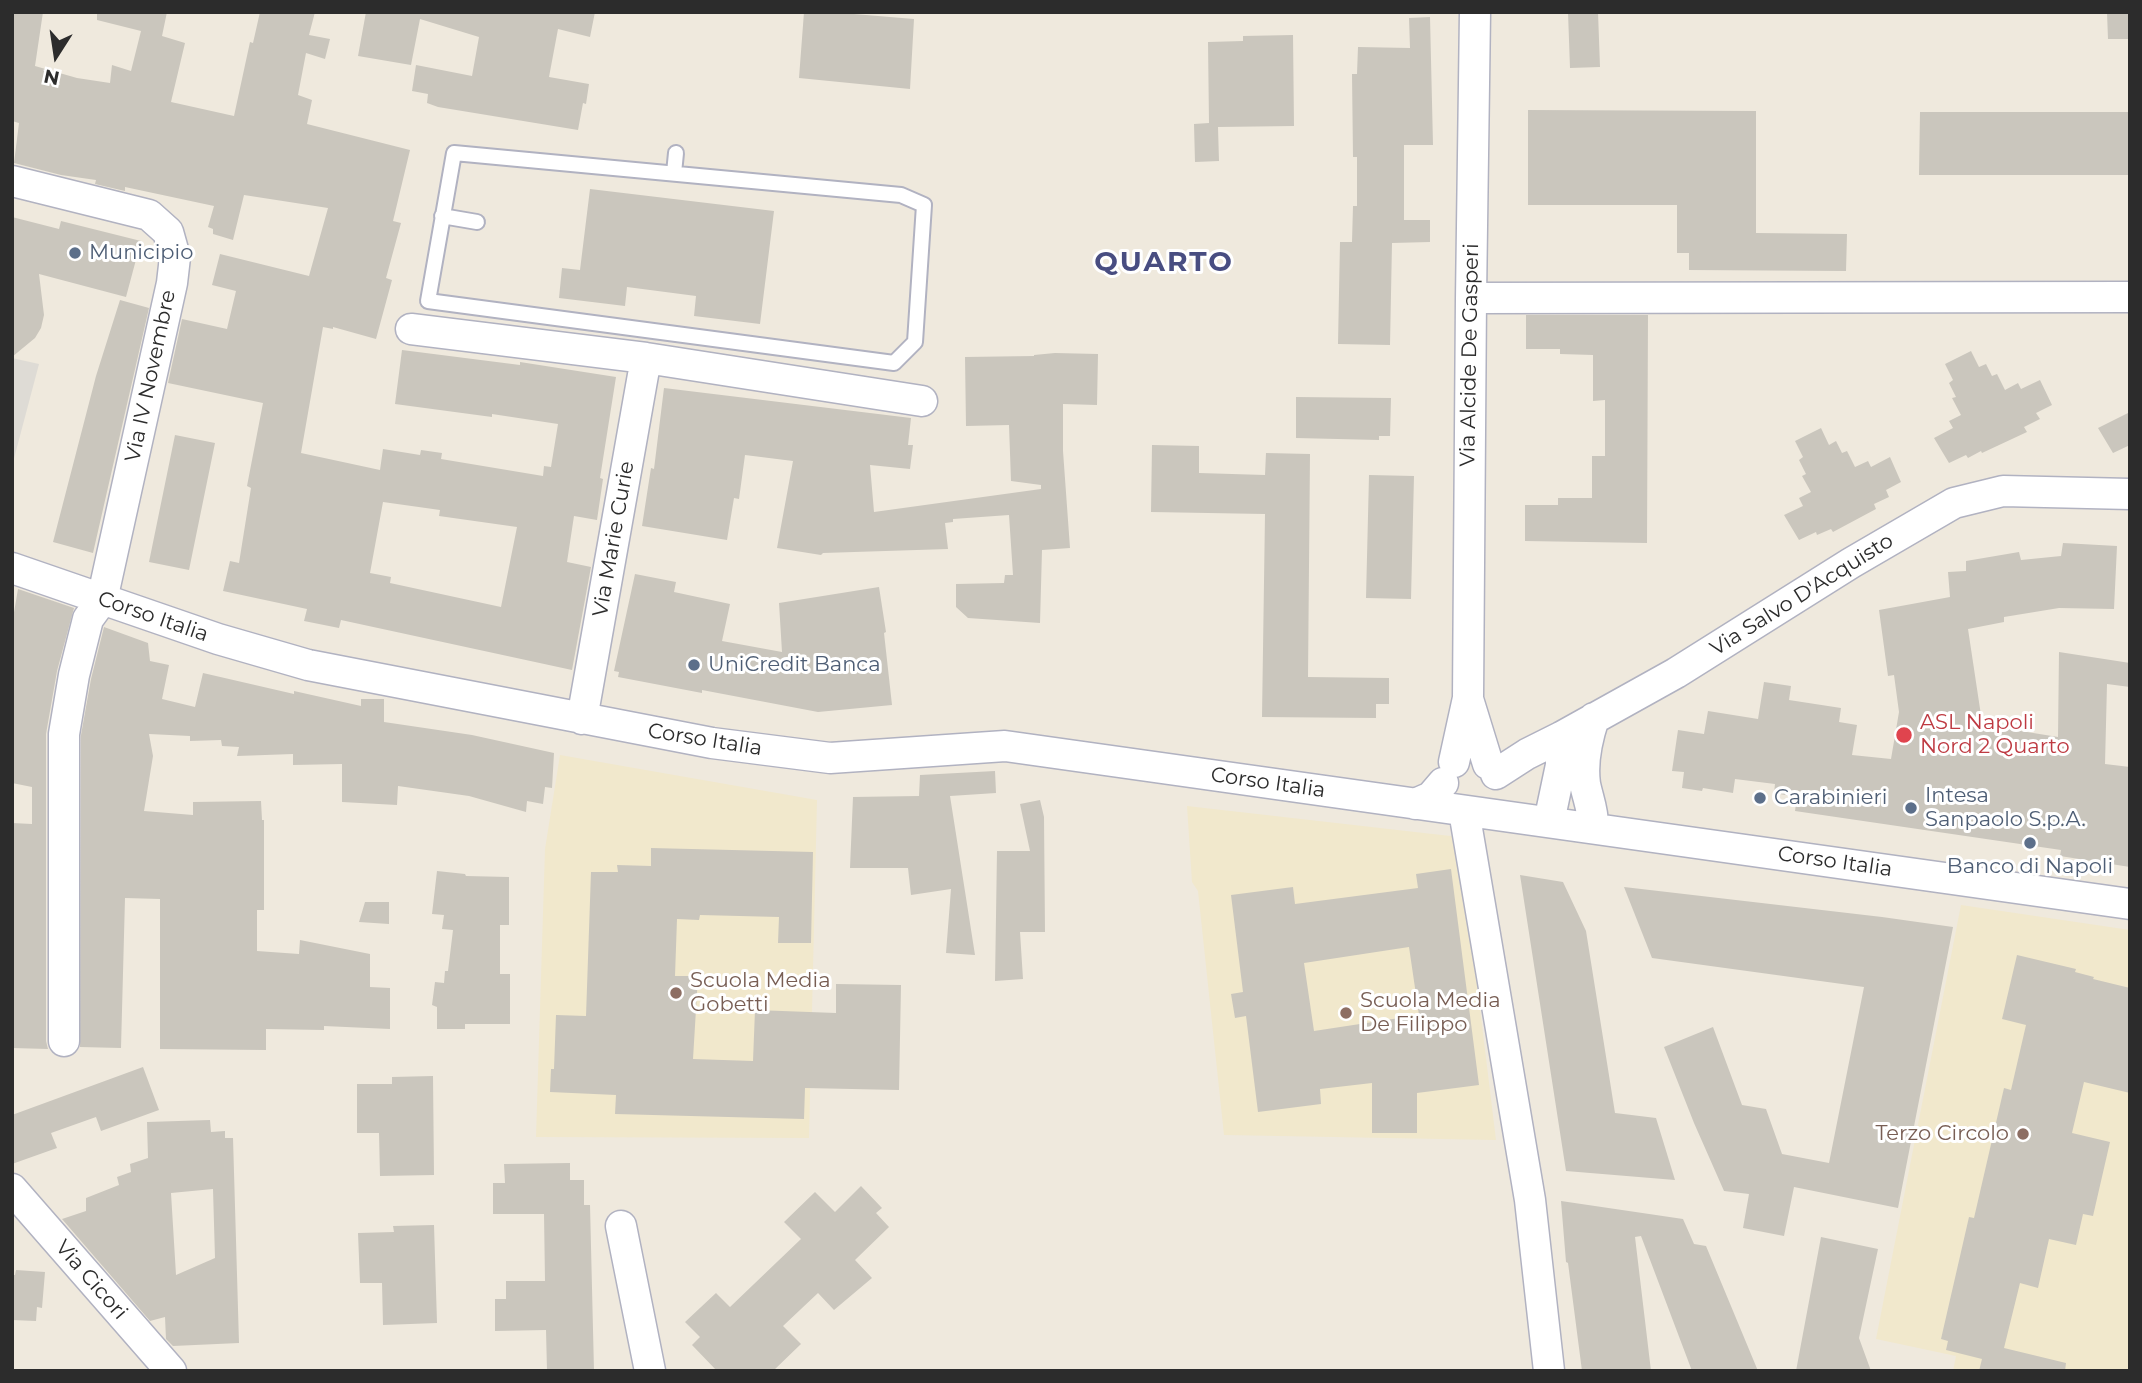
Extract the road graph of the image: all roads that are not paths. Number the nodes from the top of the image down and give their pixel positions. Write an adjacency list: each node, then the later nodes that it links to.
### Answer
1 (1475, 12): 8 (street, Via Alcide De Gasperi)
2 (676, 153): 3 (lane)
3 (674, 173): 5 (lane); 10 (lane)
4 (12, 181): 14 (street, Via IV Novembre)
5 (442, 216): 6 (lane); 10 (lane)
6 (477, 222)
7 (2130, 297): 8 (street)
8 (1471, 298): 15 (street, Via Alcide De Gasperi)
9 (411, 329): 10 (street)
10 (648, 345): 11 (street); 17 (street, Via Marie Curie)
11 (922, 401)
12 (2130, 494): 16 (street, Via Salvo D'Acquisto)
13 (12, 568): 14 (street, Corso Italia)
14 (102, 600): 17 (street, Corso Italia); 26 (street, Via IV Novembre)
15 (1468, 698): 19 (street, Via Alcide De Gasperi); 20 (street, Via Alcide De Gasperi)
16 (1594, 718): 18 (street, Via Salvo D'Acquisto); 24 (street)
17 (582, 719): 21 (street, Corso Italia)
18 (1561, 737): 19 (street, Via Salvo D'Acquisto); 23 (street)
19 (1492, 769): 20 (street); 22 (street)
20 (1449, 773): 21 (street); 22 (street)
21 (1416, 804): 22 (street, Corso Italia)
22 (1464, 811): 23 (street, Corso Italia); 31 (street)
23 (1549, 822): 24 (street, Corso Italia)
24 (1592, 828): 25 (street, Corso Italia)
25 (2130, 904)
26 (64, 1041)
27 (12, 1189): 29 (street, Via Cicori)
28 (621, 1226): 30 (street)
29 (171, 1371)
30 (650, 1371)
31 (1549, 1371)

